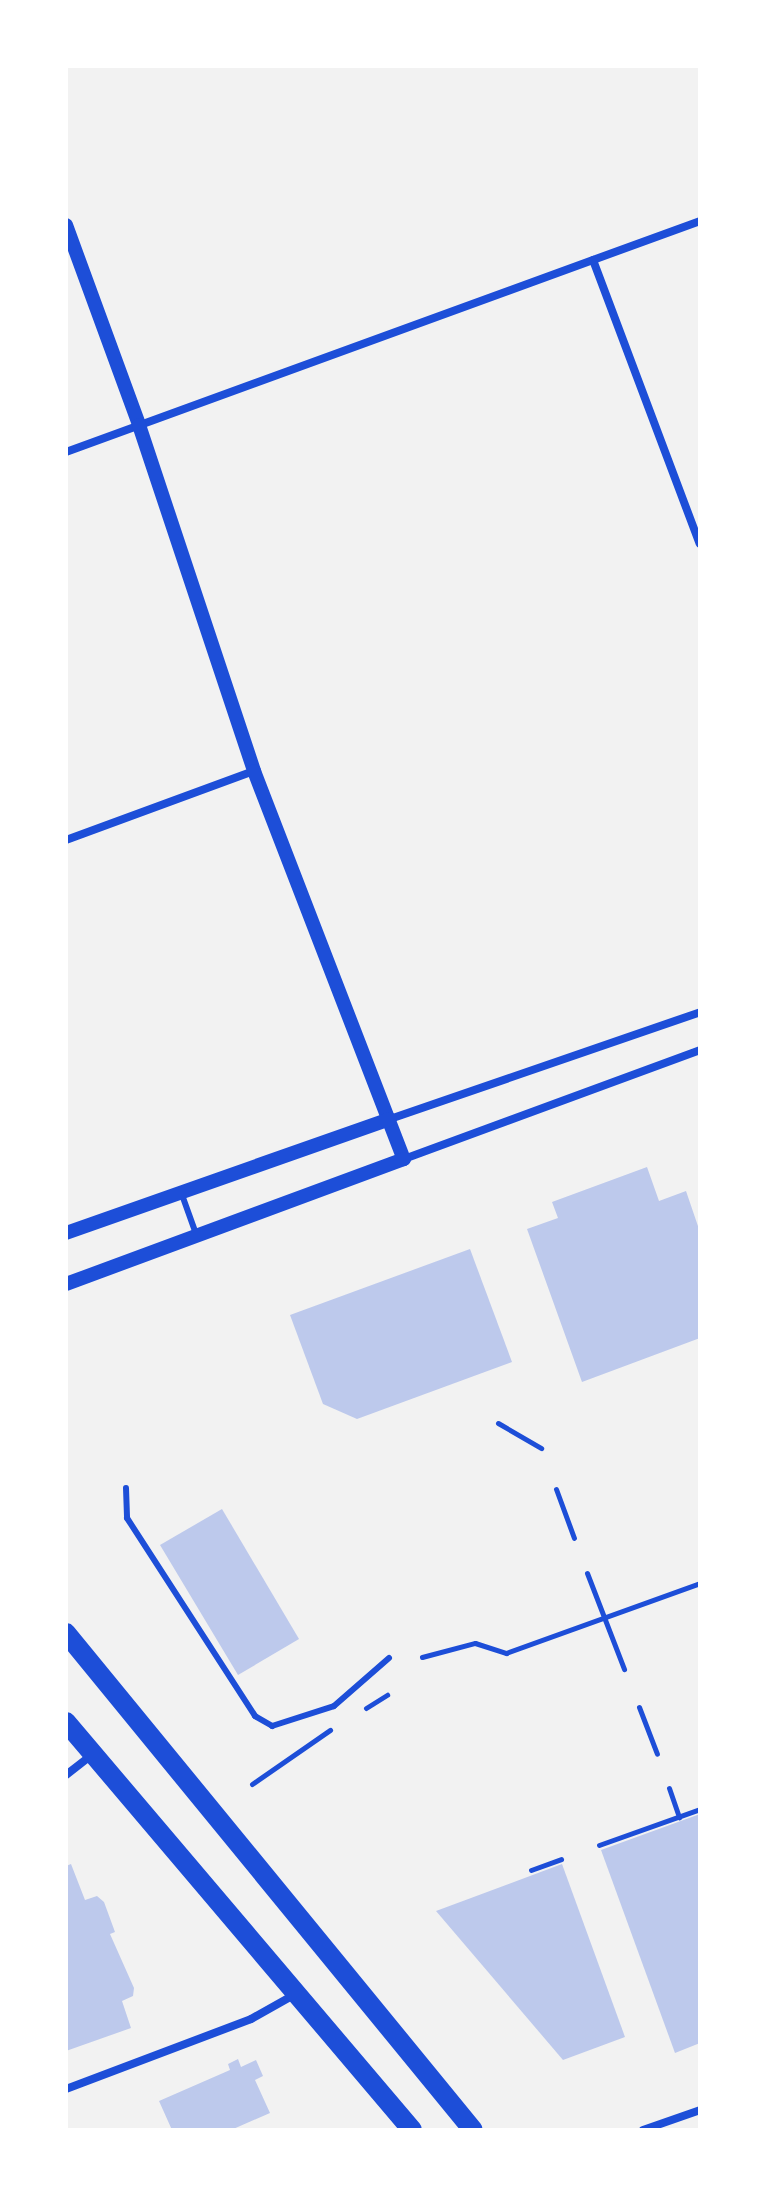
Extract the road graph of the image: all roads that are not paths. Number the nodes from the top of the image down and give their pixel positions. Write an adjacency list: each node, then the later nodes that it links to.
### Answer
1 (700, 221): 3 (street)
2 (66, 225): 4 (street)
3 (593, 260): 4 (street); 6 (street)
4 (139, 425): 5 (street); 7 (street)
5 (66, 452)
6 (700, 544)
7 (254, 771): 8 (street); 11 (street)
8 (66, 840)
9 (700, 1012): 11 (street)
10 (700, 1050): 12 (street)
11 (390, 1119): 12 (street); 13 (street)
12 (404, 1159): 15 (street)
13 (181, 1192): 14 (street); 15 (lane)
14 (66, 1233)
15 (197, 1236): 16 (street)
16 (66, 1284)
17 (126, 1488): 19 (lane)
18 (66, 1633): 27 (main road)
19 (389, 1658)
20 (66, 1722): 21 (main road)
21 (93, 1754): 22 (street); 23 (main road)
22 (66, 1775)
23 (297, 1994): 24 (street); 26 (main road)
24 (66, 2089)
25 (700, 2110): 28 (street)
26 (412, 2130)
27 (473, 2130)
28 (643, 2130)

